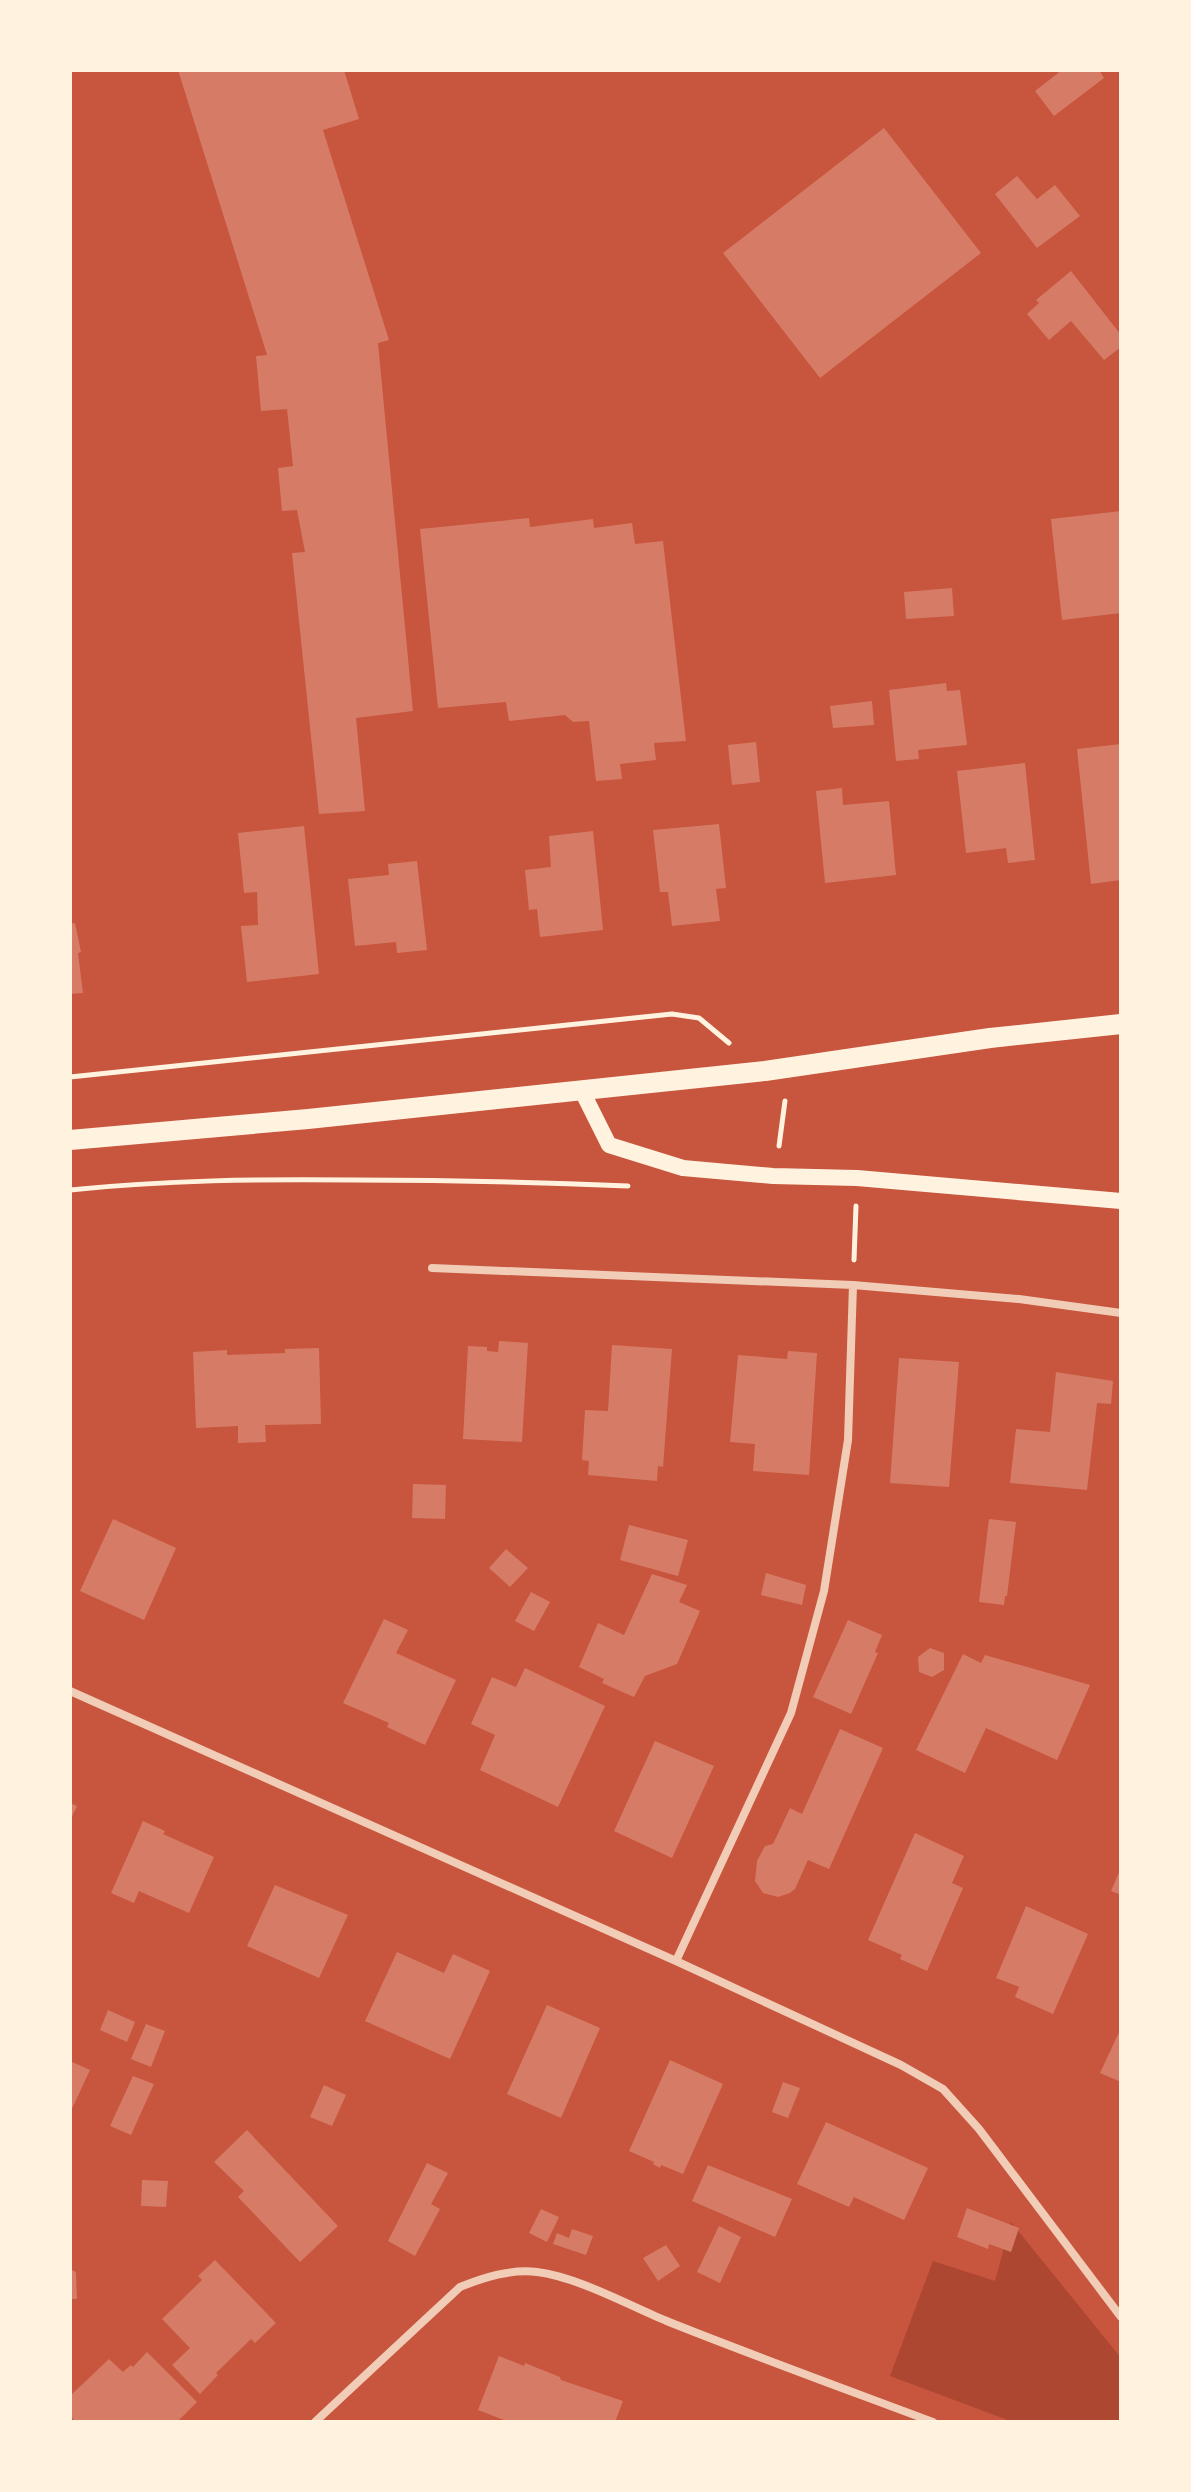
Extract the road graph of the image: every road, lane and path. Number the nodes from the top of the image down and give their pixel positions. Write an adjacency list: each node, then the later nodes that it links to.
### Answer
1 (1121, 1024): 2 (main road)
2 (765, 1071): 3 (path); 4 (main road); 6 (path)
3 (70, 1077)
4 (581, 1089): 5 (main road); 6 (main road)
5 (70, 1140)
6 (773, 1176): 7 (main road)
7 (857, 1178): 10 (main road); 12 (path)
8 (634, 1186): 9 (path)
9 (70, 1190)
10 (1121, 1201)
11 (432, 1268): 12 (street)
12 (853, 1285): 13 (street); 15 (street)
13 (1121, 1313)
14 (70, 1691): 15 (street)
15 (676, 1961): 16 (street)
16 (1121, 2317)
17 (315, 2422): 18 (street)
18 (933, 2422)

